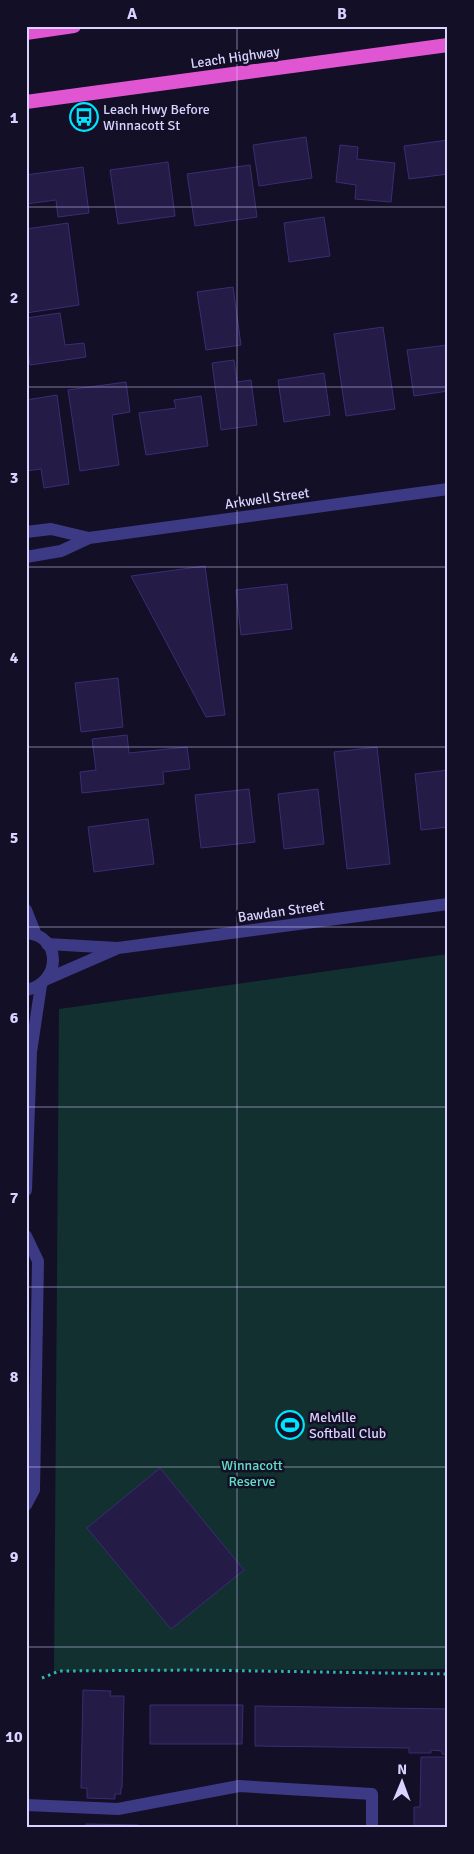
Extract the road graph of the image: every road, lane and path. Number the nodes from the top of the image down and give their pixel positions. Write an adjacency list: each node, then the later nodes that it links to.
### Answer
1 (74, 26): 2 (highway)
2 (26, 33)
3 (448, 45): 4 (highway, Leach Highway)
4 (26, 102)
5 (448, 488): 7 (street, Arkwell Street)
6 (26, 532): 7 (street, Arkwell Street)
7 (89, 538): 8 (street, Arkwell Street)
8 (26, 557)
9 (448, 904): 13 (street, Bawdan Street)
10 (26, 910): 11 (street)
11 (31, 934): 12 (street)
12 (47, 944): 13 (street, Bawdan Street); 14 (street)
13 (118, 948): 14 (street, Bawdan Street)
14 (44, 982): 15 (street, Bawdan Street); 17 (street)
15 (26, 990)
16 (26, 1035): 17 (street)
17 (31, 1052): 18 (street)
18 (26, 1190)
19 (26, 1236): 20 (street)
20 (31, 1393): 21 (street)
21 (26, 1505)
22 (448, 1674): 23 (path)
23 (42, 1678)
24 (26, 1805): 25 (street)
25 (372, 1828)

